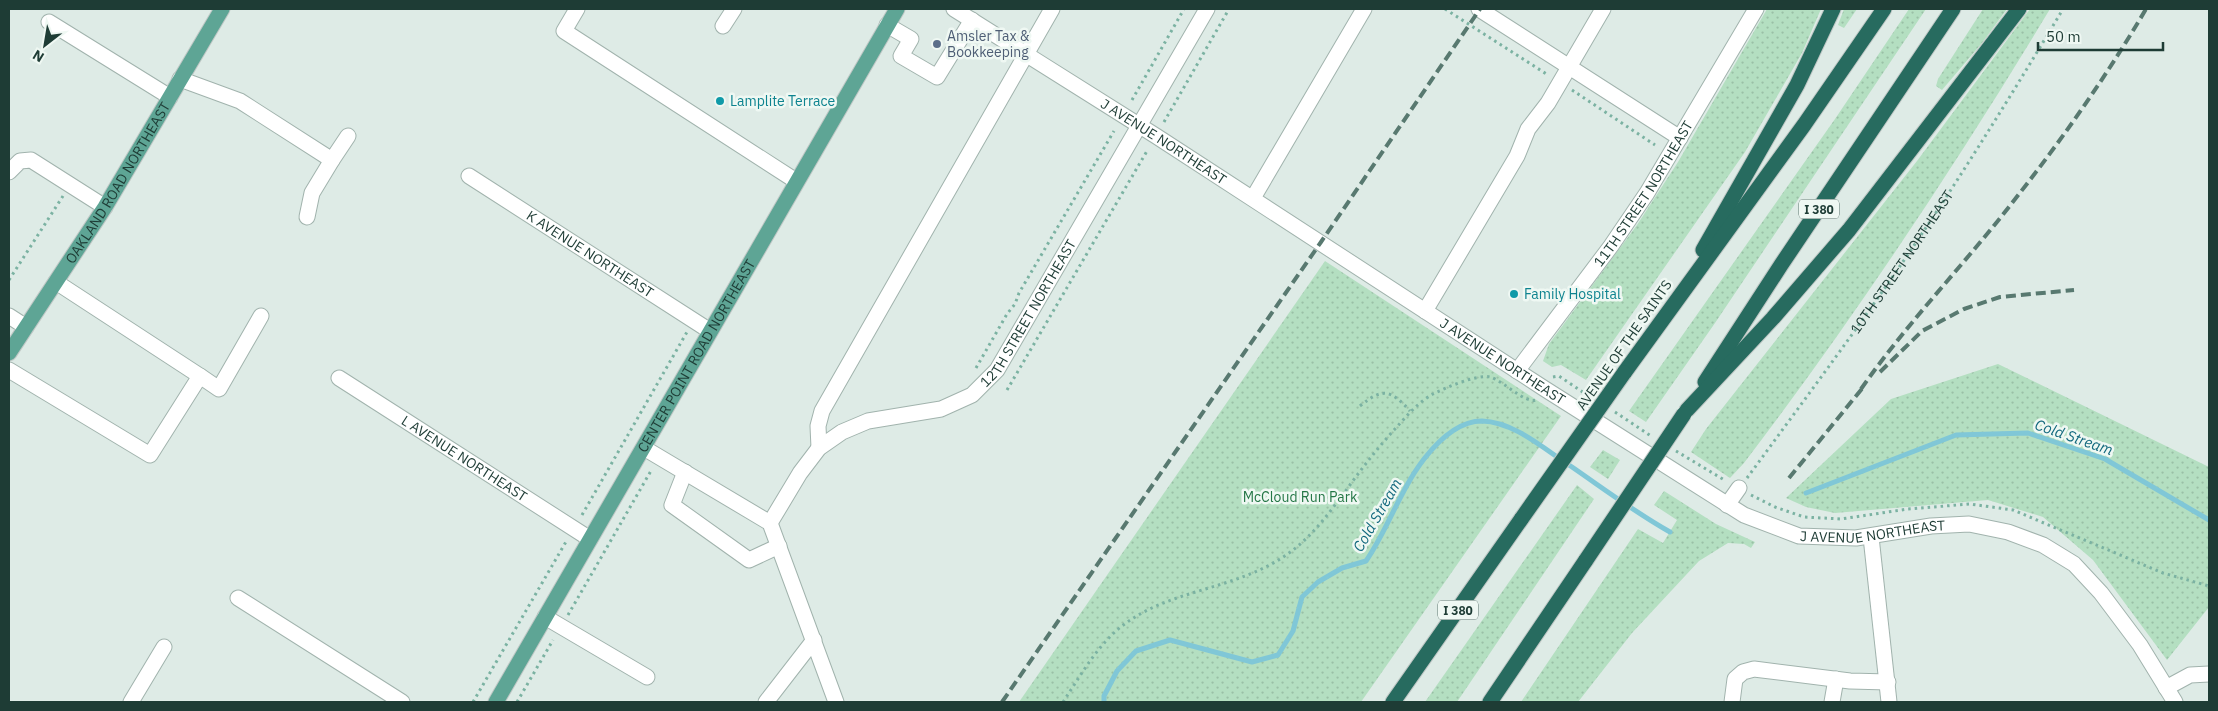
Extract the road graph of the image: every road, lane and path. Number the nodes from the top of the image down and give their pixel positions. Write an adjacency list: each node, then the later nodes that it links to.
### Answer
1 (222, 9): 25 (main road, OAKLAND ROAD NORTHEAST)
2 (577, 9): 37 (street)
3 (734, 9): 22 (street)
4 (897, 9): 21 (main road, CENTER POINT ROAD NORTHEAST)
5 (954, 9): 19 (street, J AVENUE NORTHEAST)
6 (1052, 9): 23 (street)
7 (1184, 9): 27 (path)
8 (1207, 9): 29 (street, 12TH STREET NORTHEAST)
9 (1229, 9): 28 (path)
10 (1364, 9): 39 (street)
11 (1480, 9): 24 (street)
12 (1603, 9): 24 (street)
13 (1756, 9): 32 (street, 11TH STREET NORTHEAST)
14 (1833, 9): 44 (highway)
15 (1884, 9): 44 (highway, AVENUE OF THE SAINTS / I 380)
16 (1953, 9): 64 (highway, I 380)
17 (2019, 9): 64 (highway)
18 (2063, 9): 72 (path, 10TH STREET NORTHEAST)
19 (972, 20): 21 (street); 23 (street, J AVENUE NORTHEAST)
20 (49, 22): 26 (street)
21 (887, 25): 37 (main road, CENTER POINT ROAD NORTHEAST)
22 (723, 26)
23 (1026, 54): 29 (street, J AVENUE NORTHEAST); 68 (street)
24 (1570, 67): 32 (street); 45 (street)
25 (180, 79): 26 (main road, OAKLAND ROAD NORTHEAST); 34 (street)
26 (170, 97): 40 (main road, OAKLAND ROAD NORTHEAST)
27 (1132, 100)
28 (1164, 122)
29 (1140, 125): 39 (street, J AVENUE NORTHEAST); 68 (street, 12TH STREET NORTHEAST)
30 (1114, 131): 54 (path)
31 (348, 136): 34 (street)
32 (1680, 138): 53 (street, 11TH STREET NORTHEAST)
33 (1146, 151): 58 (path)
34 (332, 160): 41 (street)
35 (9, 172): 38 (street)
36 (469, 176): 50 (street, K AVENUE NORTHEAST)
37 (796, 181): 50 (main road, CENTER POINT ROAD NORTHEAST)
38 (70, 185): 40 (street); 42 (path)
39 (1252, 198): 45 (street, J AVENUE NORTHEAST)
40 (105, 207): 43 (main road, OAKLAND ROAD NORTHEAST)
41 (307, 217)
42 (9, 280)
43 (56, 282): 48 (main road, OAKLAND ROAD NORTHEAST); 55 (street)
44 (1678, 298): 98 (highway, AVENUE OF THE SAINTS / I 380, bridge)
45 (1425, 311): 53 (street, J AVENUE NORTHEAST)
46 (9, 316): 48 (street)
47 (261, 316): 55 (street)
48 (26, 327): 51 (main road, OAKLAND ROAD NORTHEAST)
49 (688, 331): 74 (path)
50 (710, 332): 67 (main road, CENTER POINT ROAD NORTHEAST)
51 (9, 353)
52 (9, 370): 55 (street)
53 (1517, 371): 73 (street, J AVENUE NORTHEAST)
54 (972, 375)
55 (200, 376)
56 (1553, 377): 60 (path)
57 (339, 378): 78 (street, L AVENUE NORTHEAST)
58 (1007, 390)
59 (1537, 400): 63 (path)
60 (1595, 400)
61 (1360, 406): 63 (path)
62 (1611, 410): 65 (path)
63 (1410, 411): 97 (path)
64 (1686, 412): 99 (highway, I 380, bridge)
65 (1660, 441)
66 (1668, 446): 71 (path)
67 (644, 448): 70 (street); 78 (main road, CENTER POINT ROAD NORTHEAST)
68 (820, 448): 75 (street, 12TH STREET NORTHEAST)
69 (653, 468): 82 (path)
70 (685, 472): 75 (street); 79 (street)
71 (1725, 481)
72 (1739, 488): 73 (street)
73 (1727, 505): 76 (street, J AVENUE NORTHEAST)
74 (580, 518)
75 (770, 523): 79 (street)
76 (1871, 537): 88 (street); 89 (street, J AVENUE NORTHEAST)
77 (568, 539): 92 (path)
78 (590, 539): 81 (main road, CENTER POINT ROAD NORTHEAST)
79 (779, 546): 83 (street)
80 (238, 598): 91 (street)
81 (545, 617): 82 (street); 93 (main road, CENTER POINT ROAD NORTHEAST)
82 (561, 626): 86 (street); 94 (path)
83 (814, 640): 95 (street); 96 (street)
84 (164, 647): 90 (street)
85 (2209, 674): 89 (street)
86 (647, 677)
87 (1836, 680): 88 (street); 100 (street); 101 (street)
88 (1888, 682): 102 (street)
89 (2166, 688): 103 (street, J AVENUE NORTHEAST)
90 (131, 702)
91 (402, 702)
92 (473, 702)
93 (496, 702)
94 (518, 702)
95 (766, 702)
96 (836, 702)
97 (1063, 702)
98 (1393, 702)
99 (1490, 702)
100 (1732, 702)
101 (1832, 702)
102 (1889, 702)
103 (2175, 702)

